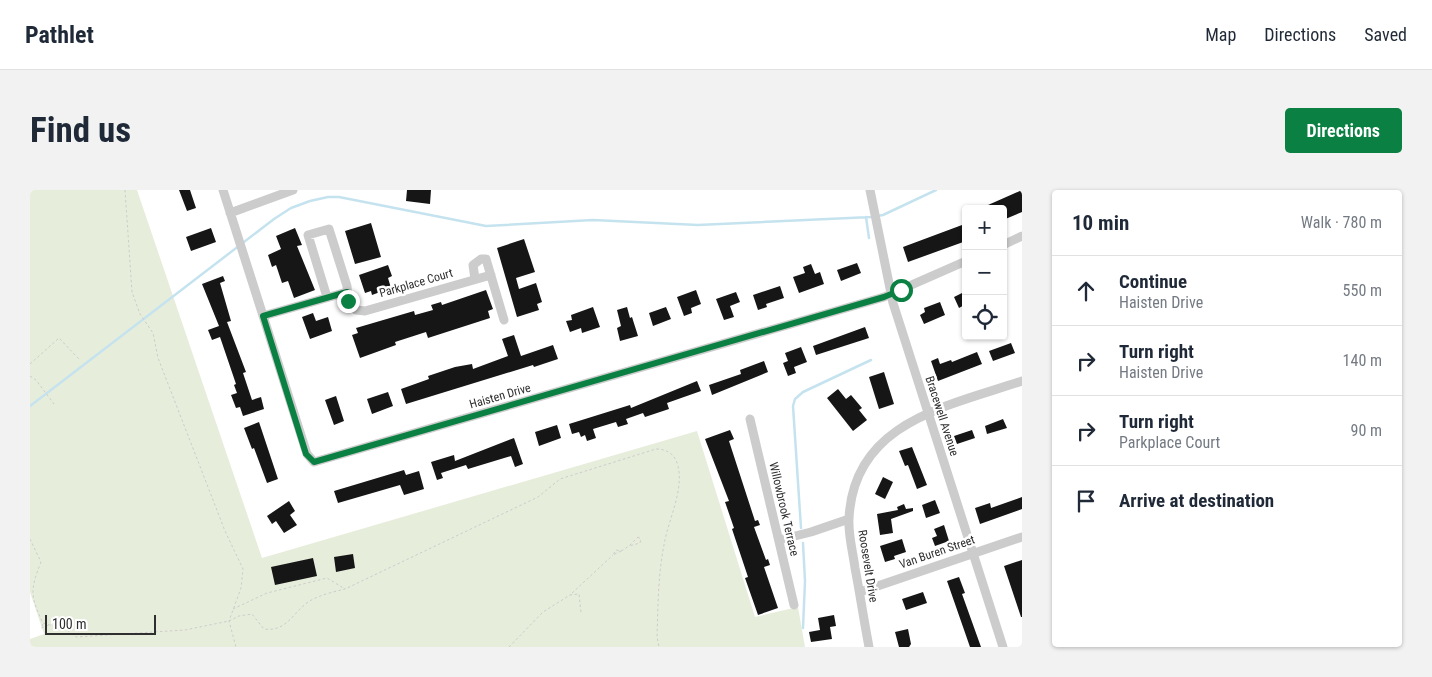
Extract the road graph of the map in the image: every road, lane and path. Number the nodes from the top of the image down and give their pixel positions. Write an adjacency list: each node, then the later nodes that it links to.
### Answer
1 (125, 190): 33 (path)
2 (223, 190): 5 (street, Haisten Drive)
3 (292, 190): 5 (street)
4 (870, 190): 12 (street, Bracewell Avenue)
5 (230, 213): 14 (street, Haisten Drive)
6 (1022, 236): 7 (street)
7 (1007, 243)
8 (962, 263): 12 (street, Haisten Drive)
9 (492, 275): 10 (street, Parkplace Court); 10 (street); 15 (street)
10 (474, 279): 11 (street, Parkplace Court)
11 (347, 292): 13 (street); 13 (street, Parkplace Court)
12 (891, 294): 14 (street, Haisten Drive); 21 (street, Bracewell Avenue)
13 (327, 297): 14 (street)
14 (263, 316)
15 (504, 320)
16 (79, 359): 17 (path)
17 (30, 364)
18 (30, 376): 20 (path)
19 (1022, 381): 21 (street, Roosevelt Drive)
20 (54, 404)
21 (928, 414): 23 (street, Roosevelt Drive); 28 (street, Bracewell Avenue)
22 (750, 419): 26 (street, Willowbrook Terrace)
23 (849, 519): 26 (street); 30 (street, Roosevelt Drive)
24 (1022, 537): 28 (street, Van Buren Street)
25 (30, 539): 36 (path)
26 (779, 540): 32 (street, Willowbrook Terrace)
27 (629, 546): 27 (path); 31 (path)
28 (973, 553): 30 (street, Van Buren Street); 42 (street, Bracewell Avenue)
29 (345, 588): 33 (path); 35 (path); 40 (path)
30 (860, 592): 41 (street, Roosevelt Drive)
31 (570, 595): 34 (path); 39 (path)
32 (794, 605)
33 (232, 609): 35 (path)
34 (581, 612)
35 (229, 621): 37 (path); 38 (path)
36 (43, 624): 37 (path); 37 (path)
37 (50, 625)
38 (236, 647)
39 (510, 647)
40 (660, 647)
41 (869, 647)
42 (1002, 647)

